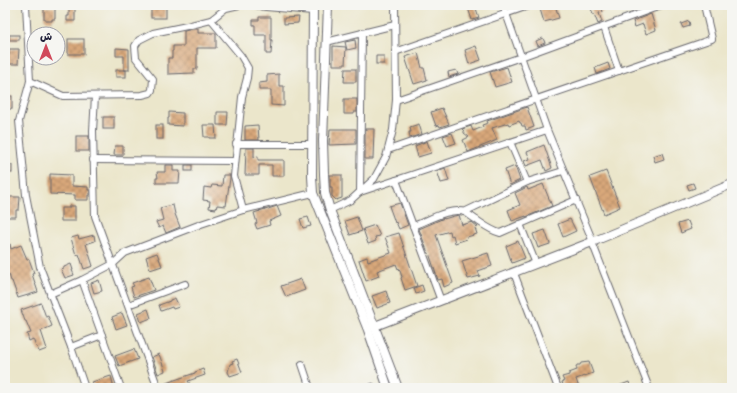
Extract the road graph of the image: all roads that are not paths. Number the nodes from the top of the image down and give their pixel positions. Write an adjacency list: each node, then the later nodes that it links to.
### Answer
1 (26, 5): 20 (street)
2 (239, 5): 12 (street)
3 (256, 5): 10 (street)
4 (328, 5): 16 (street)
5 (395, 5): 13 (street)
6 (503, 5): 11 (street)
7 (531, 5): 11 (street)
8 (664, 5): 14 (street)
9 (704, 5): 19 (street)
10 (313, 8): 27 (street)
11 (506, 14): 17 (street); 18 (street)
12 (211, 20): 21 (street); 26 (street)
13 (395, 25): 15 (street); 17 (street)
14 (604, 27): 18 (street); 19 (street)
15 (362, 33): 16 (street); 35 (street)
16 (326, 42): 39 (street)
17 (395, 52): 23 (street)
18 (521, 57): 22 (street); 23 (street)
19 (619, 70): 22 (street)
20 (30, 82): 21 (street); 49 (street)
21 (95, 96): 29 (street)
22 (536, 99): 24 (street); 28 (street)
23 (396, 100): 28 (street)
24 (547, 130): 25 (street); 31 (street)
25 (510, 142): 32 (street); 33 (street)
26 (236, 144): 27 (street); 30 (street)
27 (312, 144): 36 (street)
28 (388, 150): 35 (street)
29 (93, 160): 30 (street); 44 (street)
30 (235, 161): 38 (street)
31 (564, 170): 33 (street); 37 (street)
32 (396, 180): 35 (street); 42 (street)
33 (527, 182): 40 (street)
34 (732, 184): 43 (street)
35 (360, 192): 39 (street)
36 (313, 193): 38 (street); 60 (street)
37 (576, 200): 41 (street); 43 (street)
38 (243, 210): 44 (street)
39 (330, 210): 52 (street)
40 (464, 212): 41 (street); 42 (street)
41 (520, 224): 45 (street)
42 (413, 226): 50 (street)
43 (592, 242): 45 (street); 63 (street)
44 (113, 264): 47 (street); 51 (street)
45 (536, 264): 46 (street)
46 (514, 273): 50 (street); 62 (street)
47 (82, 280): 49 (street); 53 (street)
48 (185, 284): 51 (street)
49 (50, 294): 54 (street)
50 (441, 301): 52 (street)
51 (128, 305): 58 (street)
52 (375, 326): 61 (street)
53 (102, 335): 54 (street); 57 (street)
54 (71, 347): 56 (street)
55 (302, 364): 59 (street)
56 (85, 388)
57 (121, 388)
58 (158, 388)
59 (310, 388)
60 (388, 388)
61 (398, 388)
62 (558, 388)
63 (649, 388)

